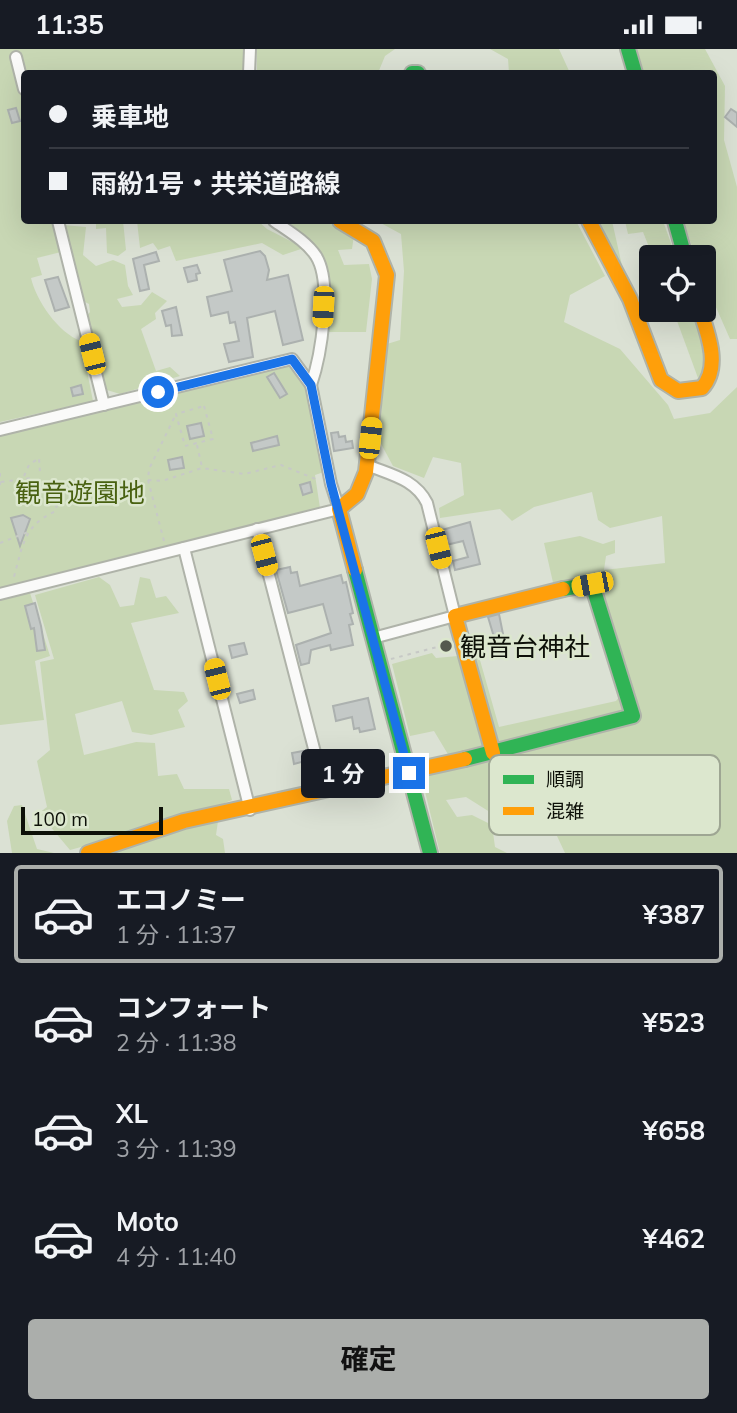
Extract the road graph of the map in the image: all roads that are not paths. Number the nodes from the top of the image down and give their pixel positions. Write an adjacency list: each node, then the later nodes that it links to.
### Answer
1 (250, 49): 4 (street)
2 (628, 49): 5 (street)
3 (16, 57): 6 (street)
4 (249, 70)
5 (634, 70)
6 (21, 77)
7 (59, 224): 15 (street)
8 (278, 224): 14 (street)
9 (345, 224): 17 (street)
10 (591, 224): 13 (street)
11 (676, 224): 12 (street)
12 (682, 245)
13 (703, 322)
14 (311, 385): 15 (street); 18 (street)
15 (104, 405): 16 (street)
16 (0, 430)
17 (367, 465): 18 (street); 22 (street)
18 (339, 509): 19 (street); 23 (street)
19 (257, 529): 20 (street); 26 (street)
20 (184, 548): 21 (street); 27 (street)
21 (5, 593)
22 (455, 616): 23 (street); 24 (street); 24 (street)
23 (373, 638): 25 (street)
24 (493, 753): 25 (street)
25 (409, 773): 26 (street); 29 (street)
26 (325, 791): 27 (street)
27 (250, 810): 28 (street)
28 (88, 853)
29 (430, 853)

